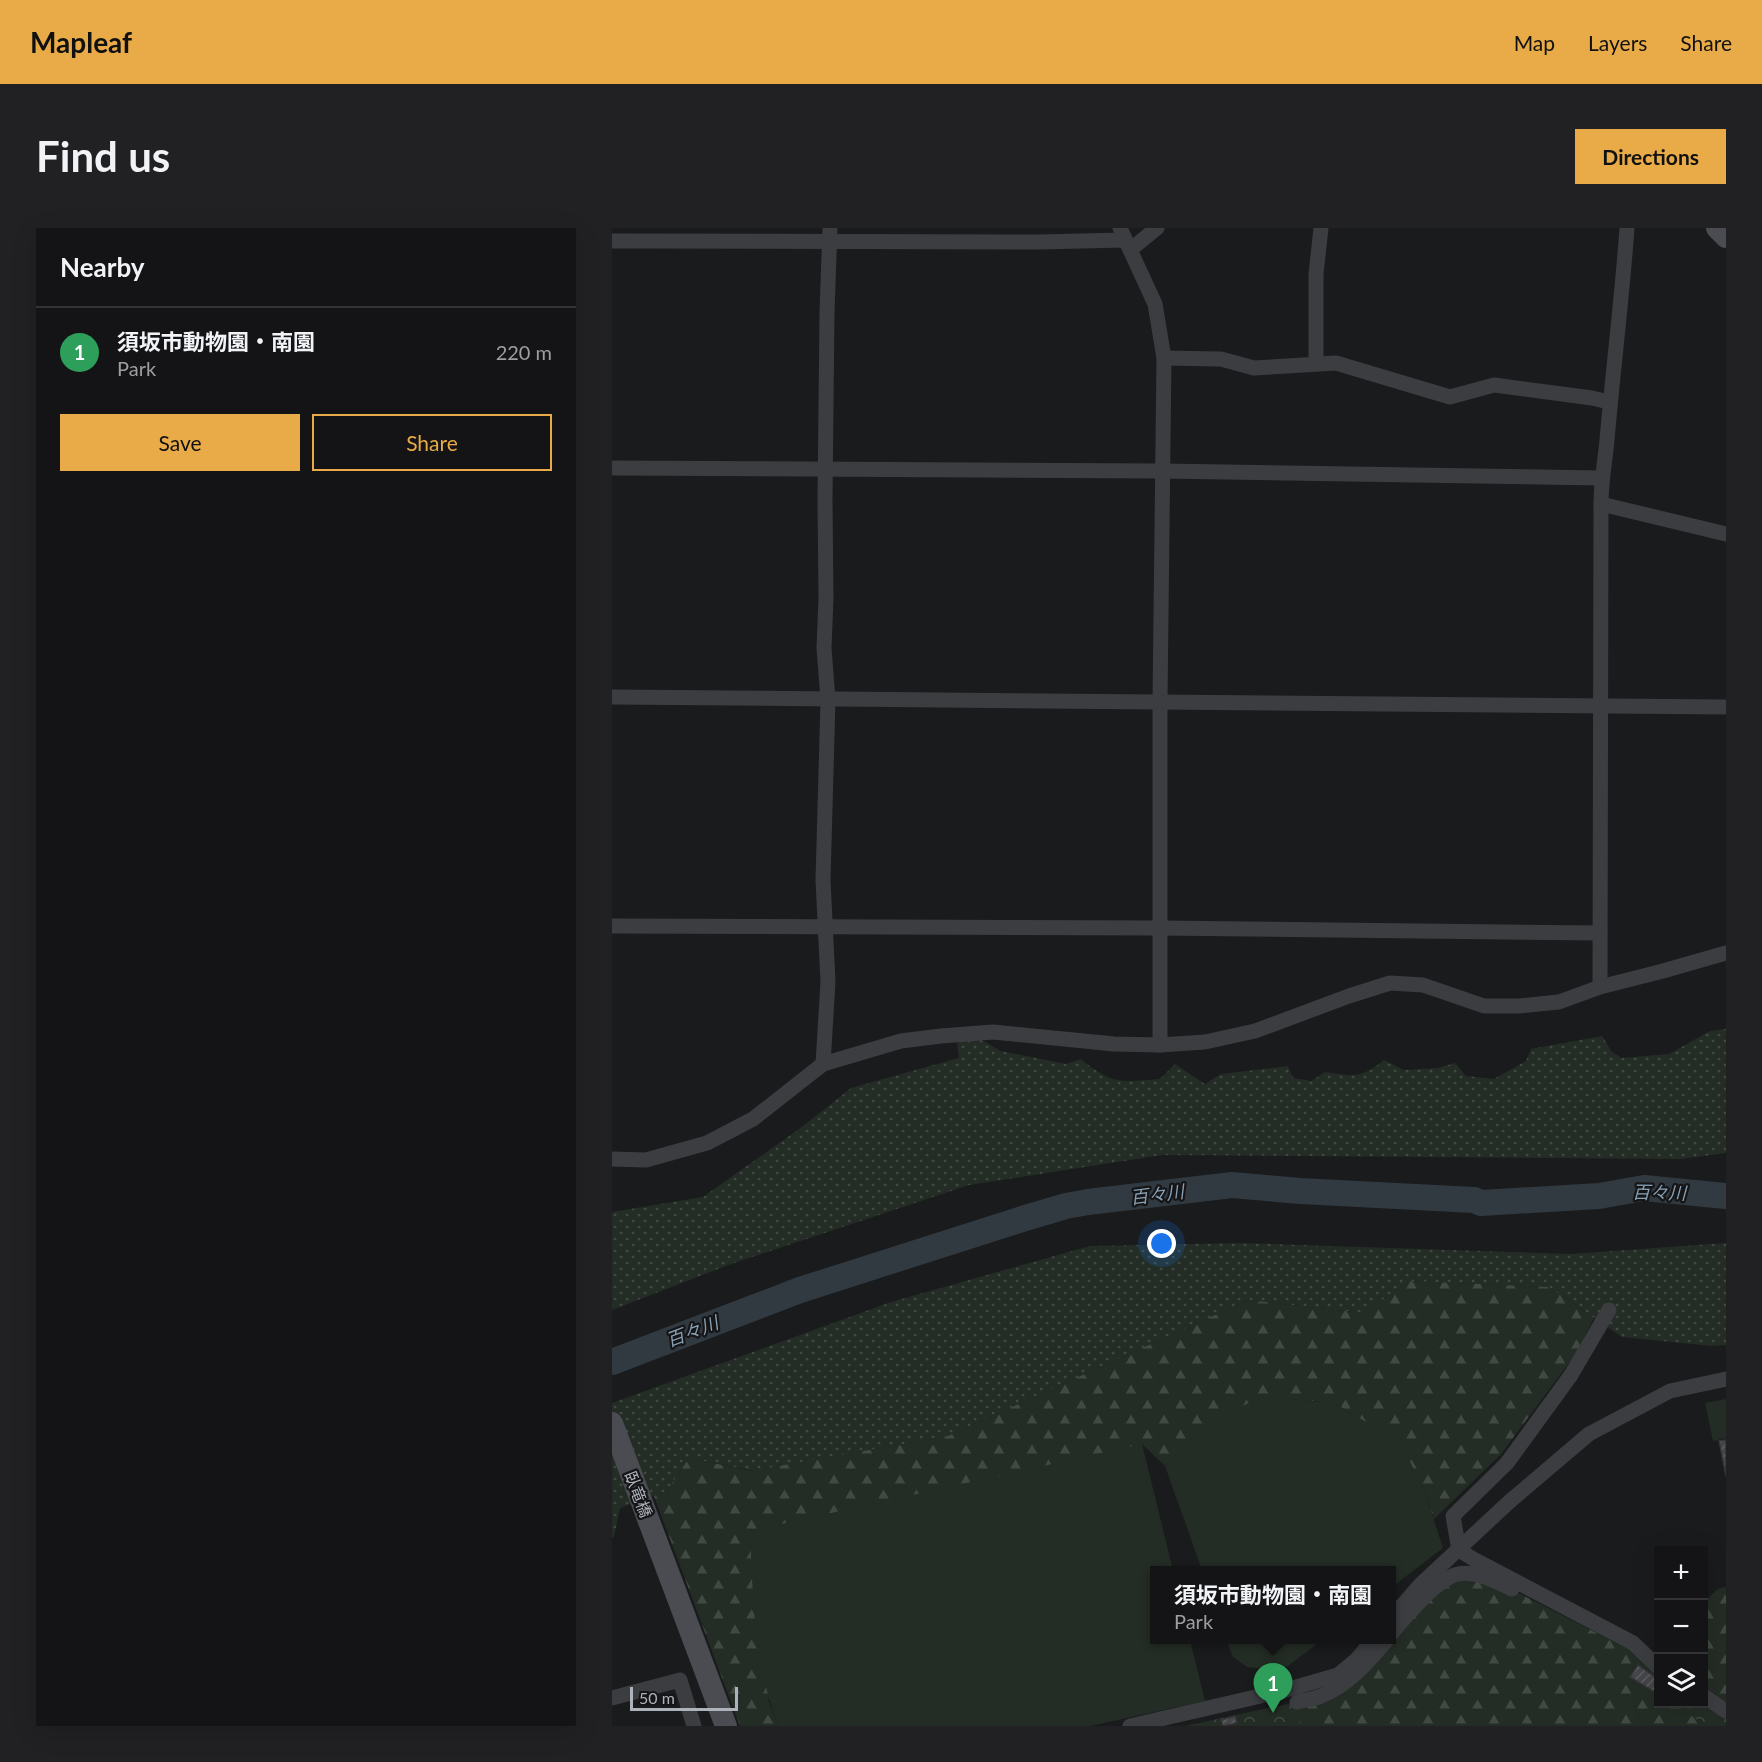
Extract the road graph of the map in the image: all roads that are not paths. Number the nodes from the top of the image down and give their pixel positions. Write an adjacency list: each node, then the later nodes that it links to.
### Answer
1 (1157, 228): 7 (street)
2 (1321, 228): 10 (street)
3 (1627, 228): 11 (street)
4 (1717, 228): 6 (street)
5 (830, 234): 7 (street); 8 (street); 13 (street)
6 (1726, 237)
7 (1125, 239): 9 (street)
8 (612, 241)
9 (1164, 358): 10 (street); 14 (street)
10 (1316, 364): 11 (street)
11 (1609, 402): 15 (street)
12 (612, 468): 13 (street)
13 (825, 468): 14 (street); 19 (street)
14 (1163, 471): 15 (street); 20 (street)
15 (1602, 478): 16 (street)
16 (1600, 504): 17 (street); 21 (street)
17 (1726, 534)
18 (612, 697): 19 (street)
19 (828, 700): 20 (street); 24 (street)
20 (1160, 701): 21 (street); 25 (street)
21 (1600, 706): 22 (street); 26 (street)
22 (1726, 707)
23 (612, 926): 24 (street)
24 (825, 928): 25 (street); 30 (street)
25 (1160, 928): 26 (street); 29 (street)
26 (1600, 933): 28 (street)
27 (1726, 952): 28 (street)
28 (1600, 987): 29 (street)
29 (1160, 1045): 30 (street)
30 (823, 1064): 31 (street)
31 (612, 1159)
32 (1609, 1310): 35 (street)
33 (1726, 1379): 35 (street)
34 (612, 1423): 47 (street, 臥竜橋)
35 (1459, 1550): 36 (street); 40 (street)
36 (1396, 1612)
37 (1396, 1630): 41 (street)
38 (1370, 1644): 48 (street)
39 (1384, 1644): 44 (street)
40 (1654, 1666)
41 (1654, 1668)
42 (612, 1698): 46 (street)
43 (1708, 1699): 45 (street)
44 (1297, 1702)
45 (1726, 1710)
46 (694, 1726)
47 (726, 1726)
48 (1130, 1726)

